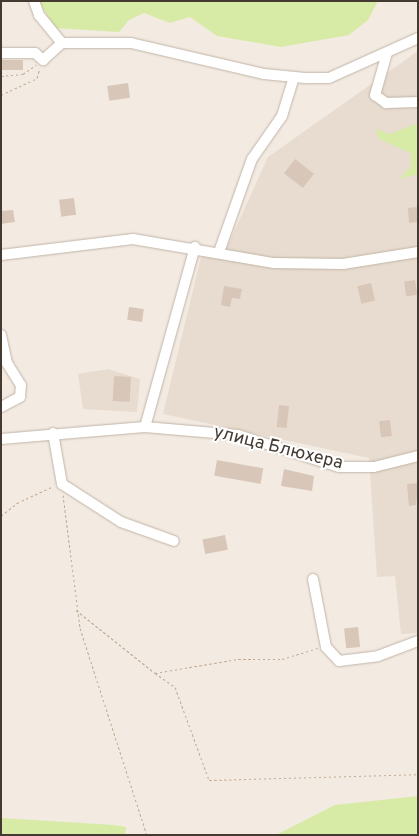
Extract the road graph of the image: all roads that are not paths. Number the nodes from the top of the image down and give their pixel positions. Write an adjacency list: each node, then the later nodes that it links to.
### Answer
1 (34, 1): 3 (street)
2 (418, 38): 5 (street)
3 (62, 43): 4 (street); 6 (street)
4 (1, 53)
5 (388, 53): 6 (street); 7 (street)
6 (294, 77): 9 (street)
7 (418, 102)
8 (195, 247): 9 (street); 11 (street); 14 (street)
9 (219, 252): 10 (street)
10 (418, 252)
11 (1, 256)
12 (1, 335): 13 (street)
13 (1, 407)
14 (146, 427): 15 (street, улица Блюхера); 17 (street, улица Блюхера)
15 (54, 433): 16 (street, улица Блюхера); 18 (street)
16 (1, 439)
17 (418, 456)
18 (174, 541)
19 (313, 579): 20 (street)
20 (418, 641)

